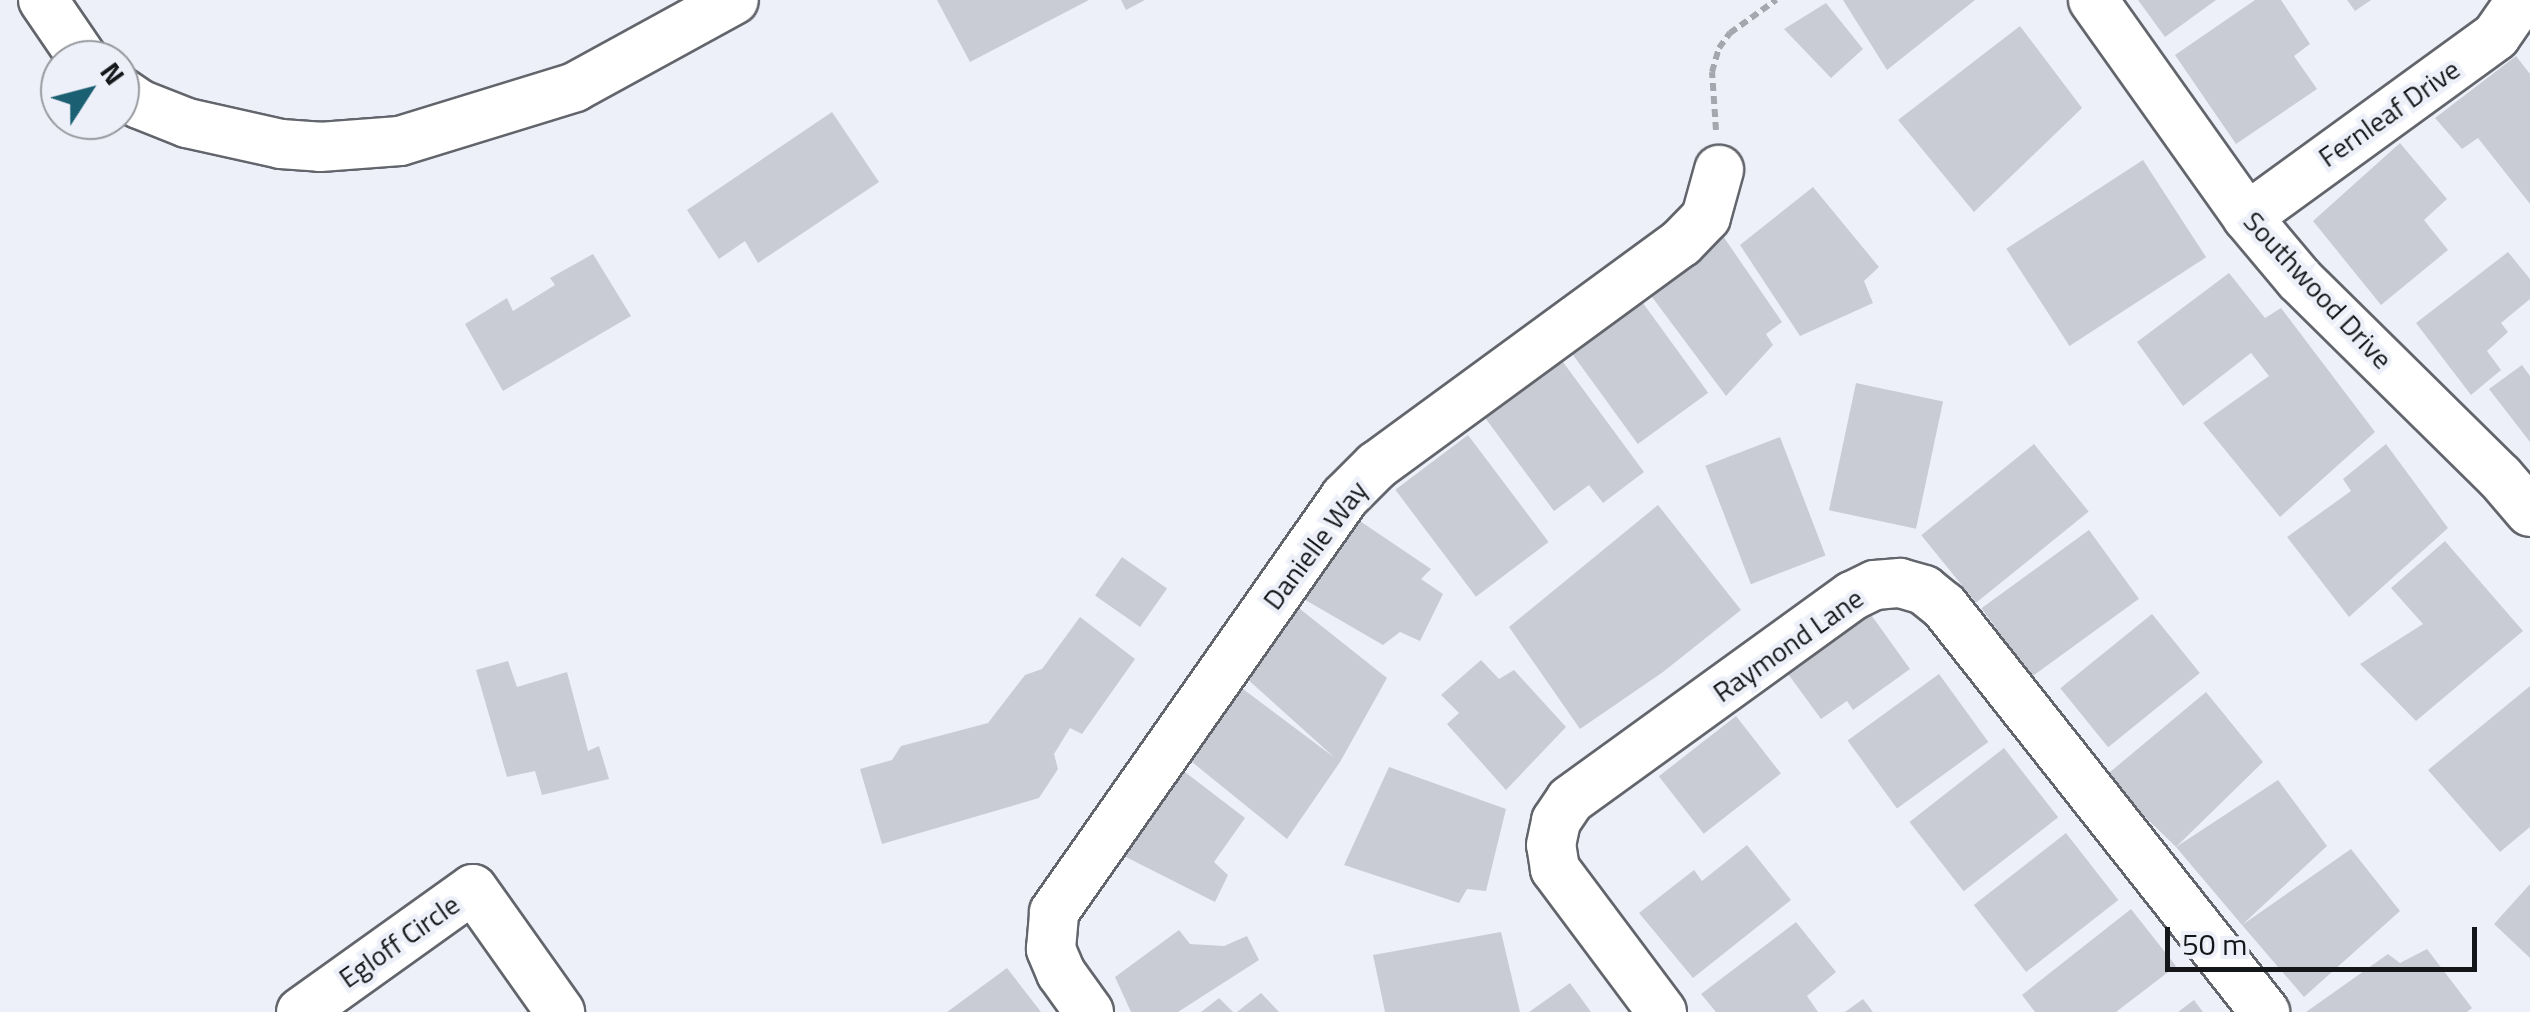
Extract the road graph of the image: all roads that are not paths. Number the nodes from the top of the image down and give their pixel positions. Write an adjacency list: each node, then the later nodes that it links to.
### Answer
1 (43, 0): 5 (street)
2 (734, 0): 6 (street)
3 (2094, 0): 8 (street, Southwood Drive)
4 (2522, 0): 8 (street, Fernleaf Drive)
5 (70, 40)
6 (140, 104)
7 (1719, 170): 12 (street, Danielle Way)
8 (2248, 218): 9 (street, Southwood Drive)
9 (2530, 512)
10 (301, 1012): 11 (street, Egloff Circle)
11 (560, 1012)
12 (1088, 1012)
13 (1662, 1012): 14 (street, Raymond Lane)
14 (2265, 1012)

